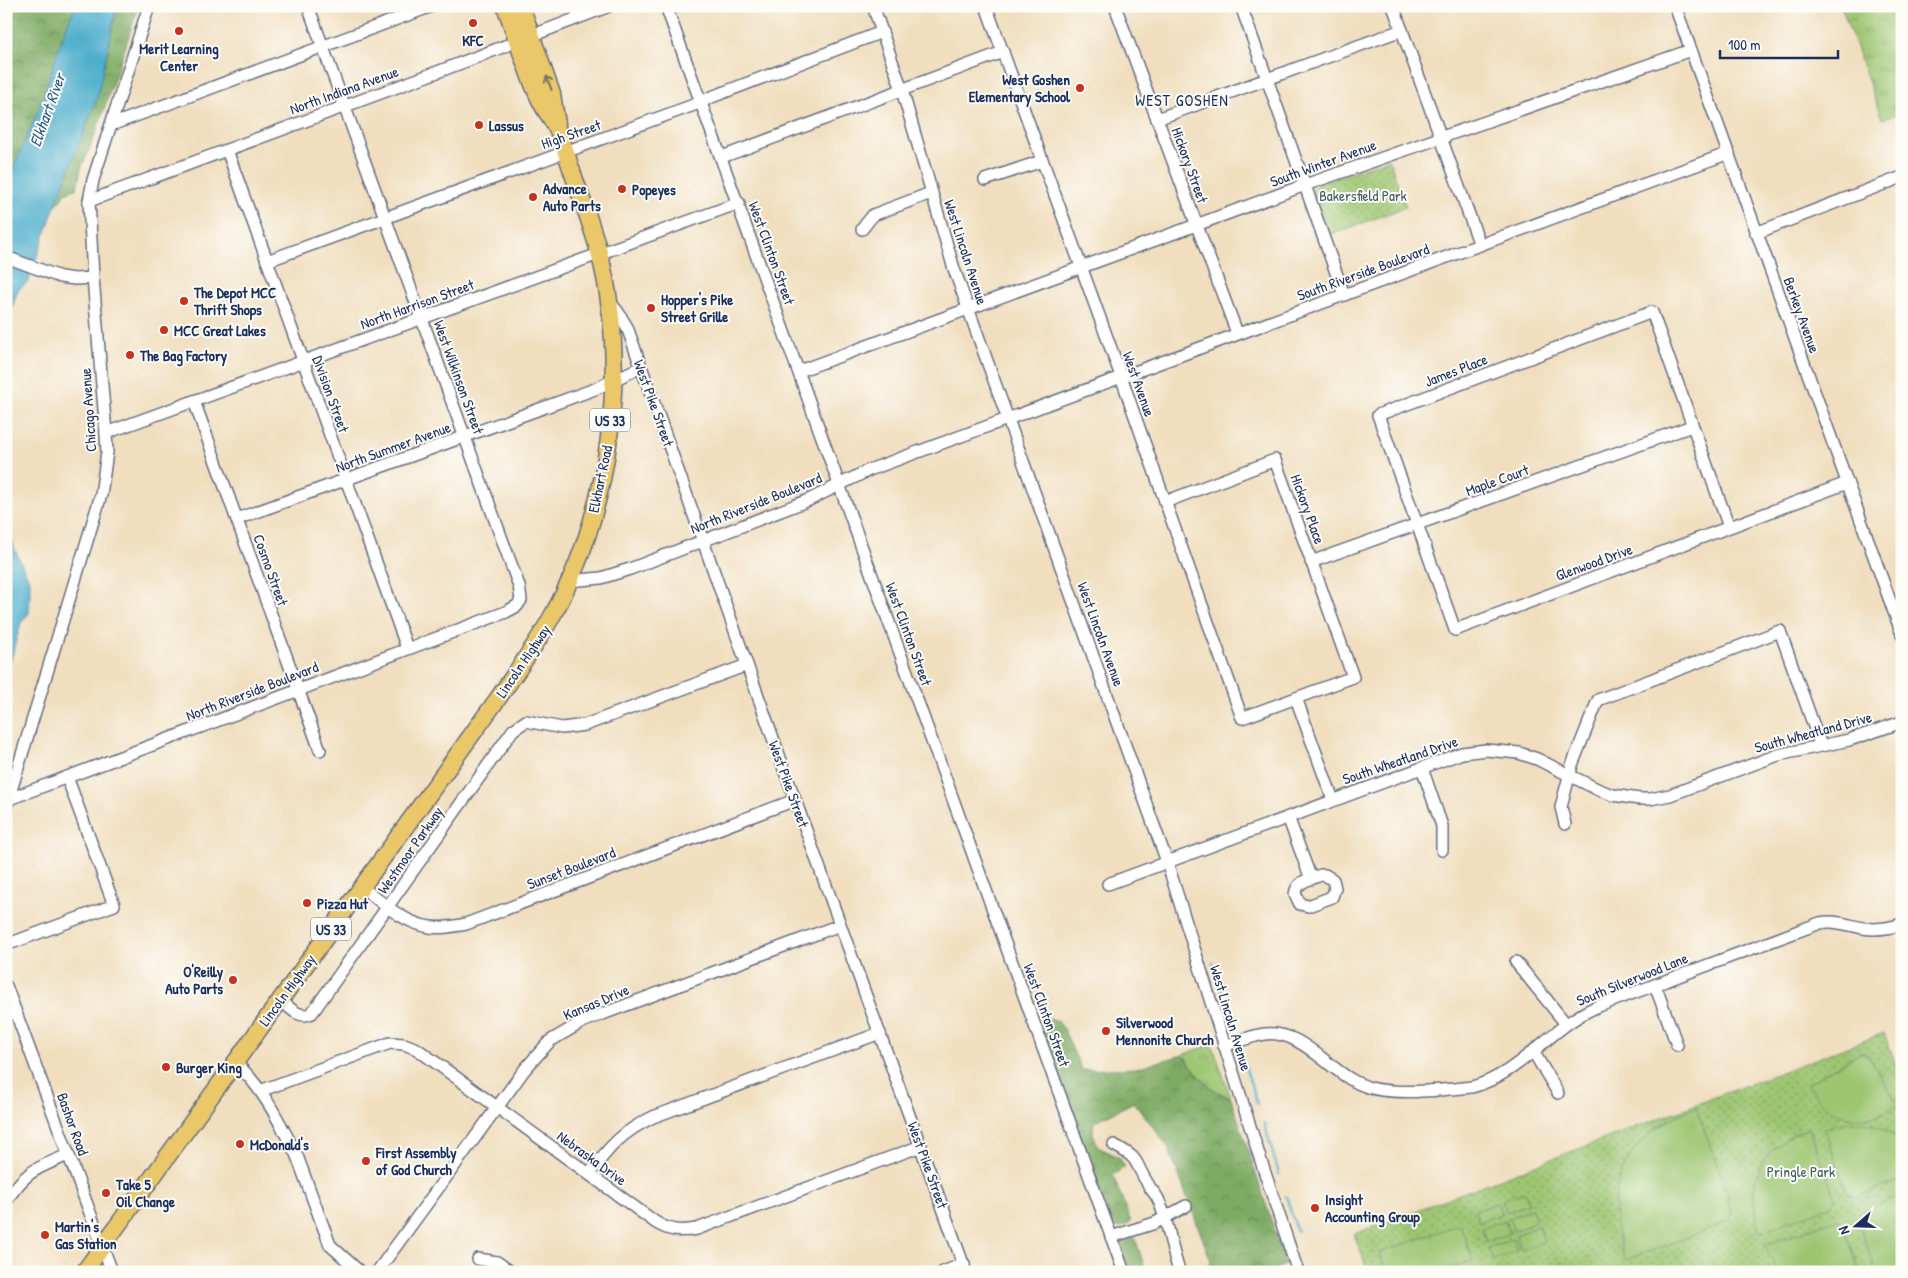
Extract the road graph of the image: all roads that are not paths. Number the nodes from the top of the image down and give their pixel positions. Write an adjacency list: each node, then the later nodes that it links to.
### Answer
1 (149, 6): 25 (street, Chicago Avenue)
2 (308, 6): 17 (street, West Wilkinson Street)
3 (432, 6): 17 (street)
4 (505, 6): 16 (highway, US 33)
5 (521, 6): 16 (highway)
6 (610, 6): 16 (street, North Indiana Avenue)
7 (666, 6): 22 (street, West Clinton Street)
8 (873, 6): 15 (street, West Lincoln Avenue)
9 (986, 6): 19 (street, West Avenue)
10 (1115, 6): 24 (street, Hickory Street)
11 (1241, 6): 20 (street)
12 (1393, 6): 14 (street)
13 (1675, 6): 18 (street, Berkey Avenue)
14 (1402, 30): 20 (street); 26 (street)
15 (882, 32): 21 (street, West Lincoln Avenue); 22 (street, High Street)
16 (525, 38): 23 (street, North Indiana Avenue); 28 (highway, US 33)
17 (323, 47): 23 (street, West Wilkinson Street); 25 (street)
18 (1691, 50): 26 (street, South Winter Avenue); 29 (street, Berkey Avenue)
19 (1003, 52): 21 (street); 31 (street, West Avenue)
20 (1267, 79): 24 (street); 34 (street)
21 (902, 90): 30 (street); 35 (street, West Lincoln Avenue)
22 (702, 102): 28 (street, High Street); 30 (street, West Clinton Street)
23 (344, 106): 27 (street, North Indiana Avenue); 38 (street, West Wilkinson Street)
24 (1157, 119): 39 (street, Hickory Street)
25 (111, 125): 36 (street, Chicago Avenue)
26 (1441, 137): 34 (street, South Winter Avenue); 42 (street)
27 (227, 150): 36 (street, North Indiana Avenue); 45 (street, Division Street)
28 (565, 152): 38 (street, High Street); 43 (highway, US 33)
29 (1729, 153): 41 (street, Berkey Avenue); 42 (street, South Riverside Boulevard)
30 (722, 157): 37 (street, West Clinton Street)
31 (1042, 161): 33 (street); 46 (street, West Avenue)
32 (1902, 177): 41 (street)
33 (985, 180)
34 (1305, 185): 39 (street, South Winter Avenue); 48 (street)
35 (932, 193): 40 (street); 50 (street, West Lincoln Avenue)
36 (89, 201): 47 (street, Chicago Avenue)
37 (739, 204): 43 (street, North Harrison Street); 55 (street, West Clinton Street)
38 (385, 218): 45 (street, High Street); 51 (street, West Wilkinson Street)
39 (1197, 226): 46 (street, South Winter Avenue); 52 (street, Hickory Street)
40 (862, 229)
41 (1756, 233): 64 (street, Berkey Avenue)
42 (1480, 245): 48 (street, South Riverside Boulevard)
43 (599, 254): 49 (highway, Elkhart Road / US 33); 51 (street, North Harrison Street)
44 (6, 257): 47 (street)
45 (267, 261): 53 (street, Division Street)
46 (1081, 268): 50 (street, South Winter Avenue); 56 (street, West Avenue)
47 (93, 278): 61 (street, Chicago Avenue)
48 (1344, 295): 52 (street, South Riverside Boulevard)
49 (608, 300): 54 (street, West Pike Street); 57 (highway, Elkhart Road / US 33)
50 (968, 310): 55 (street, South Winter Avenue); 59 (street, West Lincoln Avenue)
51 (421, 318): 53 (street, North Harrison Street); 62 (street, West Wilkinson Street)
52 (1237, 334): 56 (street, South Riverside Boulevard)
53 (304, 361): 58 (street, North Harrison Street); 63 (street, Division Street)
54 (642, 367): 57 (street, North Summer Avenue); 70 (street, West Pike Street)
55 (799, 372): 65 (street, West Clinton Street)
56 (1121, 376): 59 (street, South Riverside Boulevard); 66 (street, West Avenue)
57 (612, 380): 62 (street, North Summer Avenue); 72 (highway, Elkhart Road / US 33)
58 (194, 401): 61 (street, North Harrison Street); 67 (street, Cosmo Street)
59 (1007, 418): 65 (street, North Riverside Boulevard); 92 (street, West Lincoln Avenue)
60 (1692, 426): 68 (street, Maple Court); 68 (street, James Place); 69 (street)
61 (106, 433): 88 (street, Chicago Avenue)
62 (464, 436): 63 (street, North Summer Avenue); 73 (street, West Wilkinson Street)
63 (346, 480): 67 (street, North Summer Avenue); 75 (street, Division Street)
64 (1848, 483): 69 (street, Glenwood Drive); 74 (street, Berkey Avenue)
65 (839, 485): 70 (street, North Riverside Boulevard); 120 (street, West Clinton Street)
66 (1165, 502): 71 (street, Hickory Place); 79 (street, West Avenue)
67 (237, 519): 78 (street, Cosmo Street)
68 (1417, 524): 69 (street, Glenwood Drive); 71 (street, Maple Court)
69 (1729, 527)
70 (702, 541): 72 (street, North Riverside Boulevard); 76 (street, West Pike Street)
71 (1312, 562): 77 (street, Hickory Place)
72 (569, 581): 95 (highway, Lincoln Highway / US 33)
73 (506, 612): 75 (street, North Riverside Boulevard)
74 (1902, 634)
75 (407, 648): 78 (street, North Riverside Boulevard)
76 (747, 665): 86 (street, West Pike Street); 96 (street, Westmoor Parkway)
77 (1353, 677): 79 (street, West Avenue)
78 (299, 690): 82 (street, Cosmo Street); 85 (street, North Riverside Boulevard)
79 (1296, 698): 87 (street)
80 (1902, 722): 81 (street, South Wheatland Drive)
81 (1821, 746): 84 (street, South Wheatland Drive); 84 (street)
82 (320, 750)
83 (1422, 768): 84 (street, South Wheatland Drive); 87 (street, South Wheatland Drive); 91 (street)
84 (1569, 775): 90 (street)
85 (67, 777): 88 (street, North Riverside Boulevard); 99 (street)
86 (795, 800): 96 (street, Sunset Boulevard); 98 (street, West Pike Street)
87 (1333, 800): 89 (street, South Wheatland Drive)
88 (8, 803)
89 (1288, 817): 92 (street, South Wheatland Drive); 93 (street)
90 (1565, 824)
91 (1442, 850)
92 (1167, 862): 94 (street, South Wheatland Drive); 107 (street, West Lincoln Avenue)
93 (1310, 879)
94 (1108, 884)
95 (362, 887): 96 (street, Sunset Boulevard); 103 (highway, Lincoln Highway / US 33)
96 (388, 907): 103 (street, Westmoor Parkway)
97 (1902, 924): 101 (street, South Silverwood Lane)
98 (840, 925): 105 (street, West Pike Street); 112 (street, Kansas Drive)
99 (6, 945)
100 (1516, 962): 104 (street)
101 (1655, 985): 104 (street, South Silverwood Lane); 106 (street)
102 (6, 986): 115 (street, Bashor Road)
103 (280, 1000): 109 (highway, Lincoln Highway / US 33)
104 (1566, 1024): 108 (street, South Silverwood Lane)
105 (880, 1033): 114 (street, West Pike Street); 116 (street)
106 (1677, 1045)
107 (1224, 1046): 108 (street, South Silverwood Lane); 132 (street, West Lincoln Avenue)
108 (1533, 1051): 111 (street)
109 (235, 1062): 110 (street); 121 (highway, Lincoln Highway / US 33)
110 (260, 1091): 112 (street, Nebraska Drive); 127 (street)
111 (1558, 1093)
112 (496, 1107): 116 (street, Nebraska Drive); 128 (street, Kansas Drive)
113 (1114, 1145): 119 (street)
114 (921, 1146): 116 (street, Nebraska Drive); 123 (street, West Pike Street)
115 (68, 1155): 117 (street); 121 (street, Bashor Road)
116 (589, 1174)
117 (6, 1201)
118 (1186, 1206): 119 (street)
119 (1165, 1218): 120 (street); 124 (street)
120 (1112, 1237): 131 (street, West Clinton Street)
121 (103, 1247): 125 (highway, Lincoln Highway / US 33); 126 (street, Bashor Road)
122 (478, 1259): 129 (street)
123 (965, 1268): 130 (street)
124 (1179, 1270)
125 (84, 1272)
126 (112, 1272)
127 (360, 1272)
128 (378, 1272)
129 (511, 1272)
130 (943, 1272)
131 (1124, 1272)
132 (1298, 1272)

